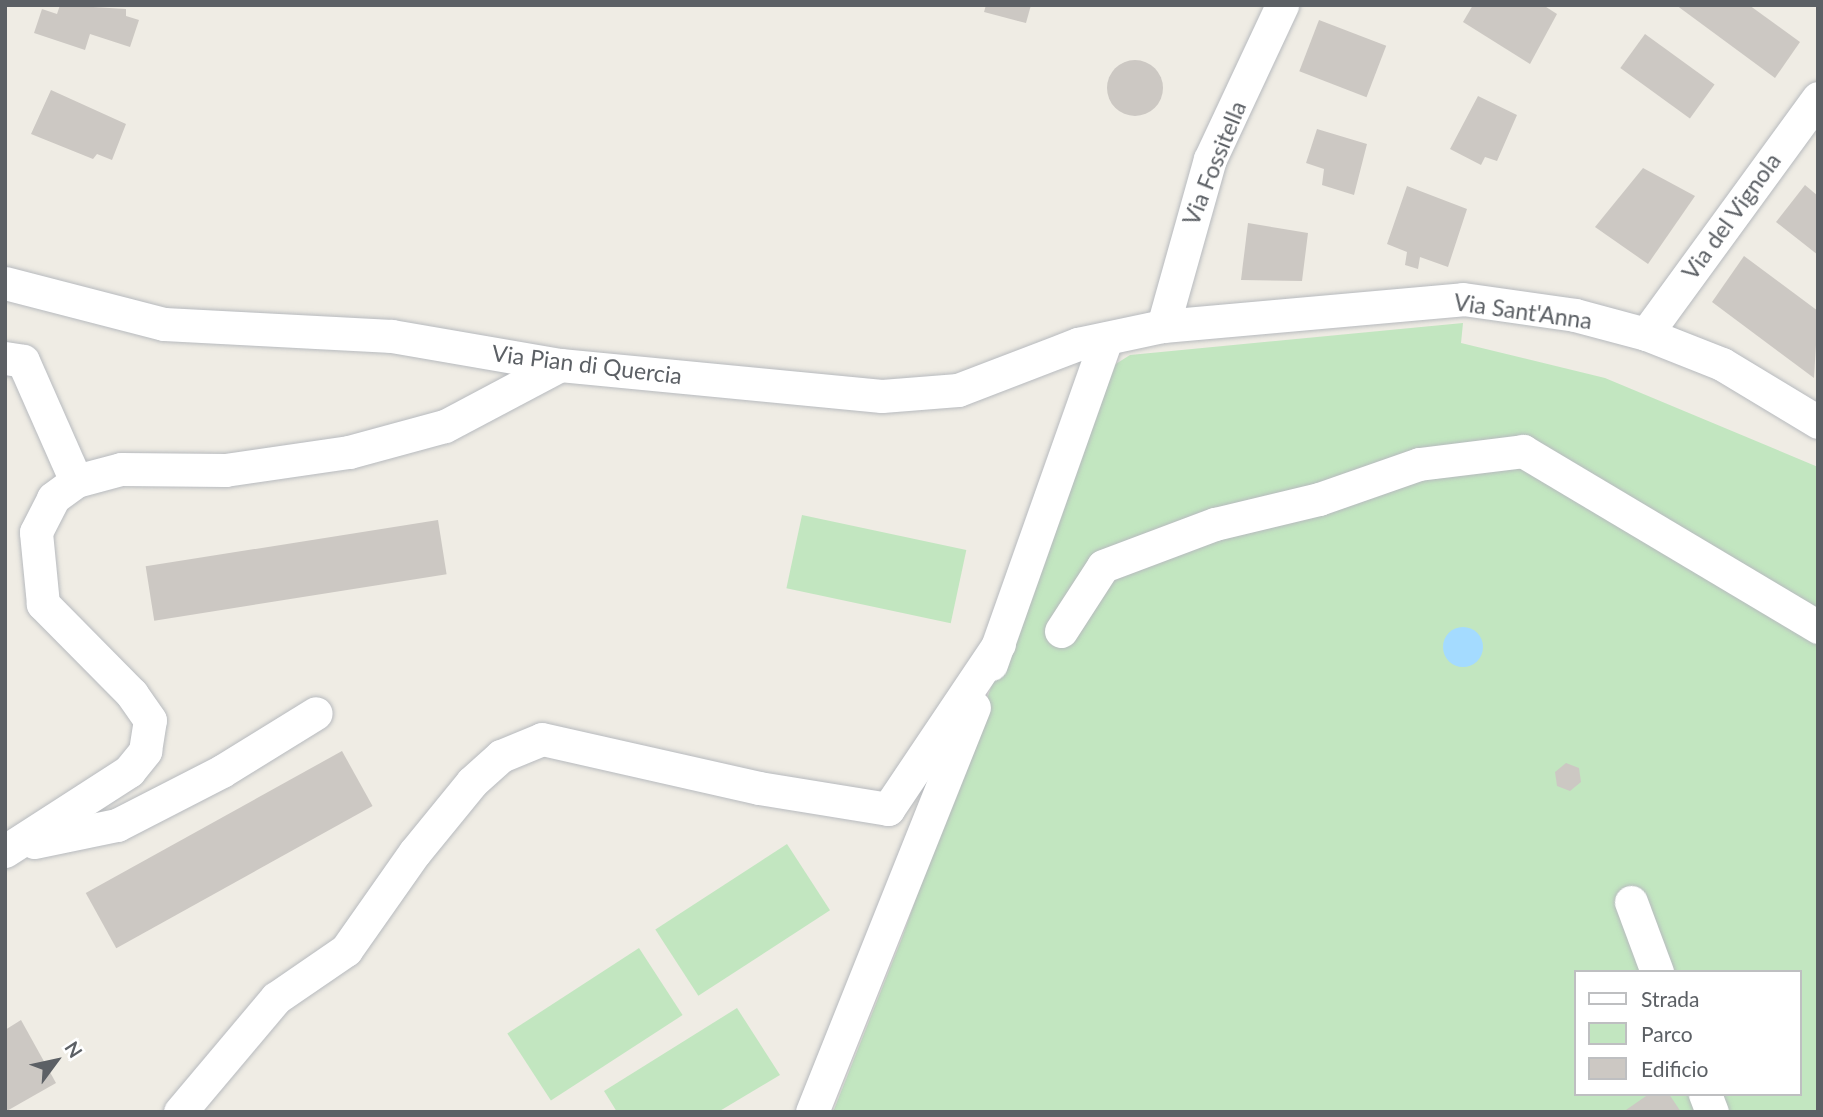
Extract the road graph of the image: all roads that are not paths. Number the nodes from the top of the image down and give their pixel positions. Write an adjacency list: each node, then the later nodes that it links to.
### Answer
1 (1282, 5): 4 (street, Via Fossitella)
2 (1818, 99): 5 (street, Via del Vignola)
3 (5, 283): 8 (street, Via Pian di Quercia)
4 (1163, 326): 5 (street, Via Sant'Anna); 6 (street, Via Pian di Quercia)
5 (1646, 334): 9 (street, Via Sant'Anna)
6 (1107, 340): 8 (street, Via Pian di Quercia); 13 (street)
7 (11, 362): 10 (street)
8 (560, 365): 10 (street)
9 (1818, 422)
10 (76, 481): 15 (street)
11 (1818, 627): 12 (street)
12 (1061, 631)
13 (999, 644): 18 (street); 19 (street)
14 (316, 713): 15 (street)
15 (12, 848)
16 (1631, 902): 17 (street)
17 (1656, 970)
18 (180, 1112)
19 (812, 1112)

